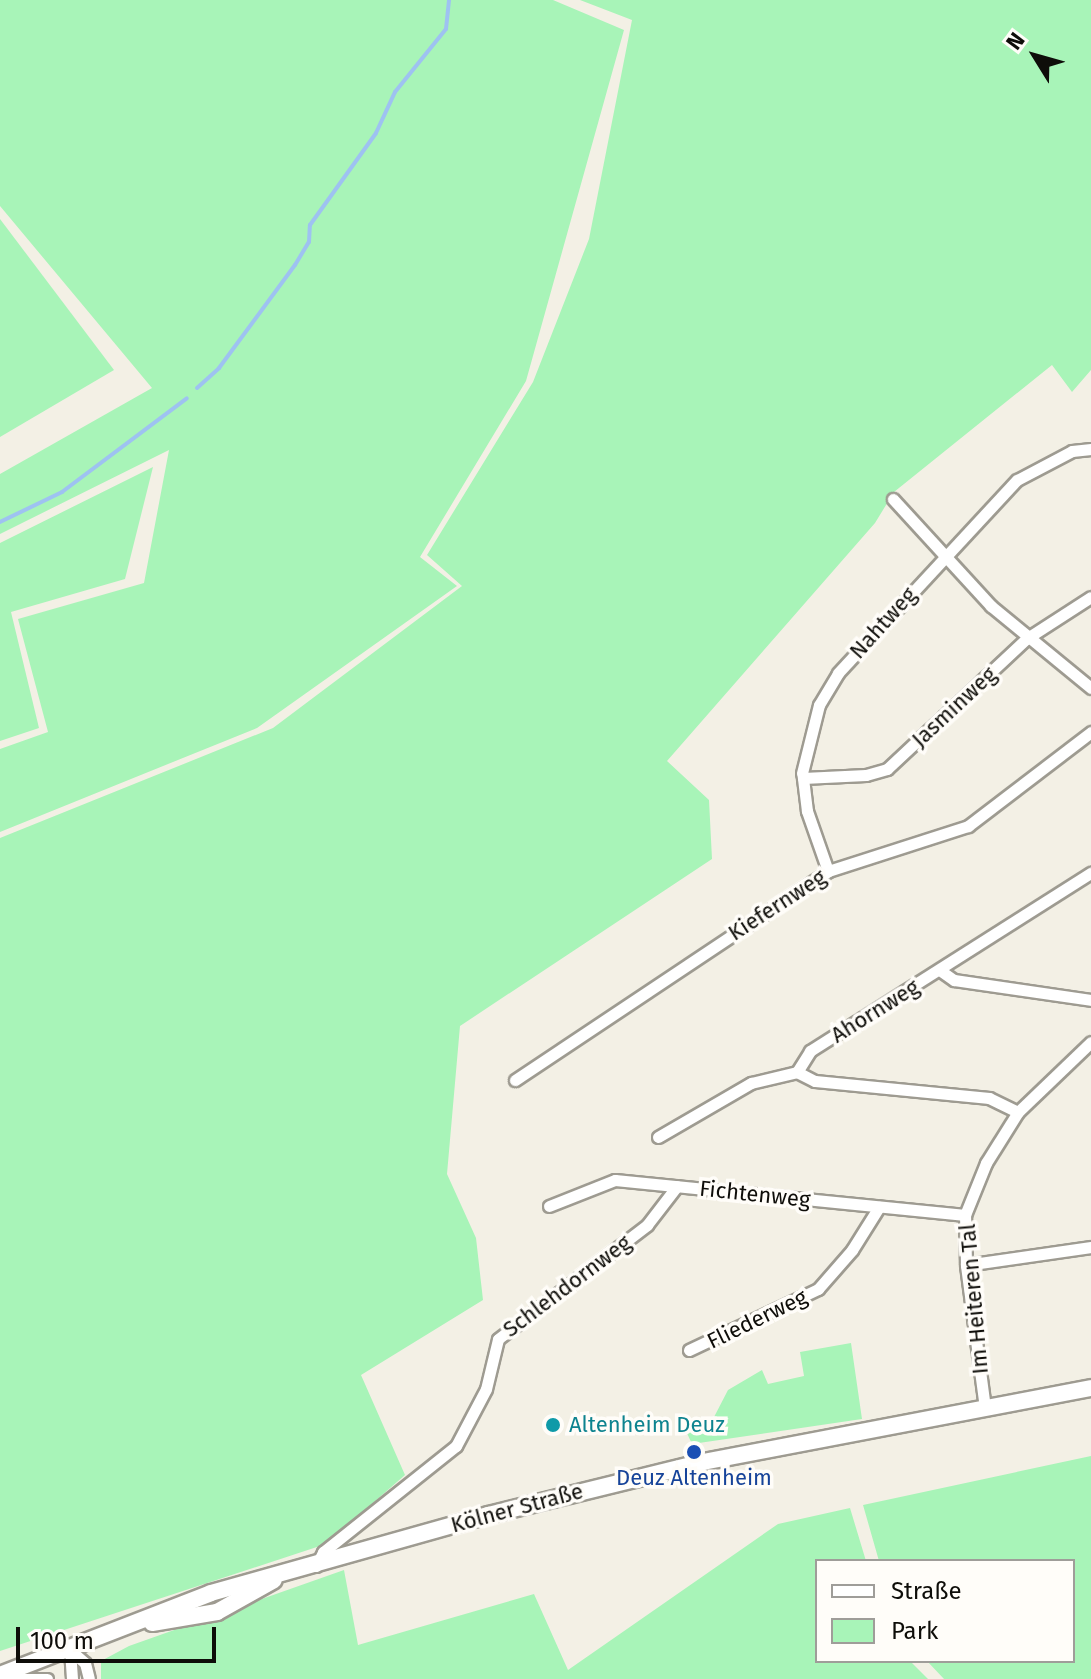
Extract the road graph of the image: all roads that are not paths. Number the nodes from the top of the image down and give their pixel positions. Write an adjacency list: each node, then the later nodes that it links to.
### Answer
1 (1091, 449): 3 (street, Nahtweg)
2 (893, 499): 3 (street)
3 (943, 558): 5 (street); 8 (street, Nahtweg)
4 (1091, 597): 5 (street, Jasminweg)
5 (1026, 639): 6 (street); 8 (street, Jasminweg)
6 (1091, 688)
7 (1091, 732): 9 (street, Kiefernweg)
8 (803, 778): 9 (street, Nahtweg)
9 (828, 871): 15 (street, Kiefernweg)
10 (1091, 873): 11 (street, Ahornweg)
11 (941, 971): 12 (street); 14 (street, Ahornweg)
12 (1091, 1000)
13 (1091, 1042): 16 (street, Im Heiteren Tal)
14 (797, 1072): 16 (street); 17 (street)
15 (515, 1080)
16 (1018, 1112): 21 (street, Im Heiteren Tal)
17 (658, 1137)
18 (677, 1186): 19 (street, Fichtenweg); 20 (street, Fichtenweg); 27 (street, Schlehdornweg)
19 (549, 1206)
20 (879, 1207): 21 (street, Fichtenweg); 24 (street, Fliederweg)
21 (965, 1215): 23 (street, Im Heiteren Tal)
22 (1091, 1247): 23 (street)
23 (966, 1265): 26 (street, Im Heiteren Tal)
24 (689, 1350)
25 (1091, 1388): 26 (main road, Kölner Straße)
26 (985, 1408): 27 (main road, Kölner Straße)
27 (316, 1566): 28 (main road, Kölner Straße)
28 (70, 1650): 29 (main road, Kölner Straße); 31 (street); 32 (street)
29 (0, 1677): 30 (street)
30 (47, 1679)
31 (72, 1679)
32 (89, 1679)

